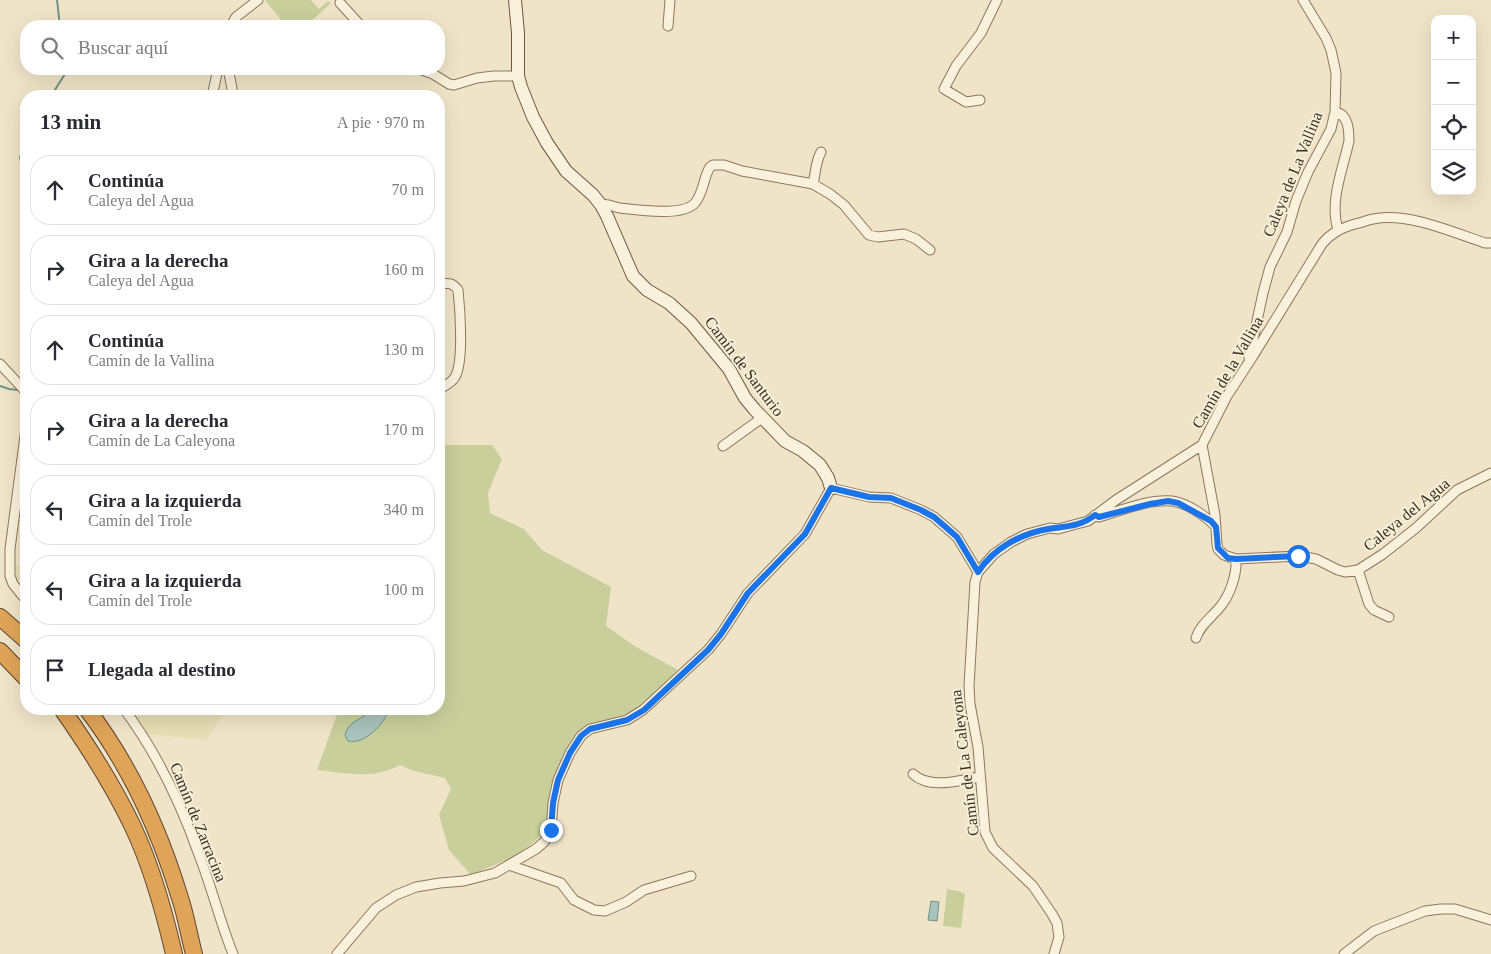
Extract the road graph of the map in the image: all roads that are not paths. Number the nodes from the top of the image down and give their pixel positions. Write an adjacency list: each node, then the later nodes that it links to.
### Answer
1 (258, 0): 7 (street)
2 (515, 0): 13 (street, Camín de Santurio)
3 (670, 0): 9 (street)
4 (997, 0): 16 (street)
5 (1303, 0): 17 (street, Caleya de La Vallina)
6 (340, 3): 8 (street)
7 (234, 20)
8 (356, 20)
9 (668, 26)
10 (217, 75): 14 (street)
11 (229, 75): 15 (street)
12 (435, 75): 13 (street)
13 (518, 76): 20 (street, Camín de Santurio)
14 (213, 90)
15 (232, 90)
16 (980, 100)
17 (1334, 112): 21 (street); 26 (street, Caleya de La Vallina)
18 (821, 152): 19 (street)
19 (813, 184): 20 (street); 23 (street)
20 (601, 205): 29 (street, Camín de Santurio)
21 (1338, 230): 22 (street, Camín de la Vallina); 26 (street, Camín de la Vallina)
22 (1491, 243)
23 (930, 250)
24 (445, 283): 28 (street)
25 (0, 364): 27 (street)
26 (1248, 364): 30 (street, Camín de la Vallina)
27 (20, 386)
28 (445, 386)
29 (762, 418): 31 (street); 34 (street, Camín de Santurio)
30 (1202, 445): 35 (street, Camín de la Vallina); 36 (street)
31 (723, 446)
32 (20, 473): 40 (street)
33 (1491, 474): 38 (street, Caleya del Agua)
34 (831, 488): 39 (street); 57 (street)
35 (1095, 515): 36 (street); 39 (street, Camín de la Vallina)
36 (1216, 527): 37 (street)
37 (1236, 559): 38 (street, Caleya del Agua); 46 (street)
38 (1358, 570): 43 (street)
39 (978, 572): 56 (street, Camín de La Caleyona)
40 (20, 593)
41 (0, 609): 44 (highway)
42 (0, 617): 45 (highway)
43 (1388, 617)
44 (20, 633)
45 (20, 634)
46 (1196, 638)
47 (0, 643): 49 (highway)
48 (0, 651): 50 (highway)
49 (20, 662)
50 (20, 672)
51 (58, 715): 58 (highway)
52 (66, 715): 58 (highway)
53 (91, 715): 62 (highway)
54 (128, 715): 63 (street, Camín de Zarracina)
55 (913, 774): 56 (street)
56 (980, 777): 65 (street, Camín de La Caleyona)
57 (509, 865): 59 (street); 64 (street)
58 (150, 870): 61 (highway)
59 (691, 876)
60 (1491, 920): 66 (street)
61 (174, 954)
62 (194, 954)
63 (232, 954)
64 (337, 954)
65 (1054, 954)
66 (1344, 954)

